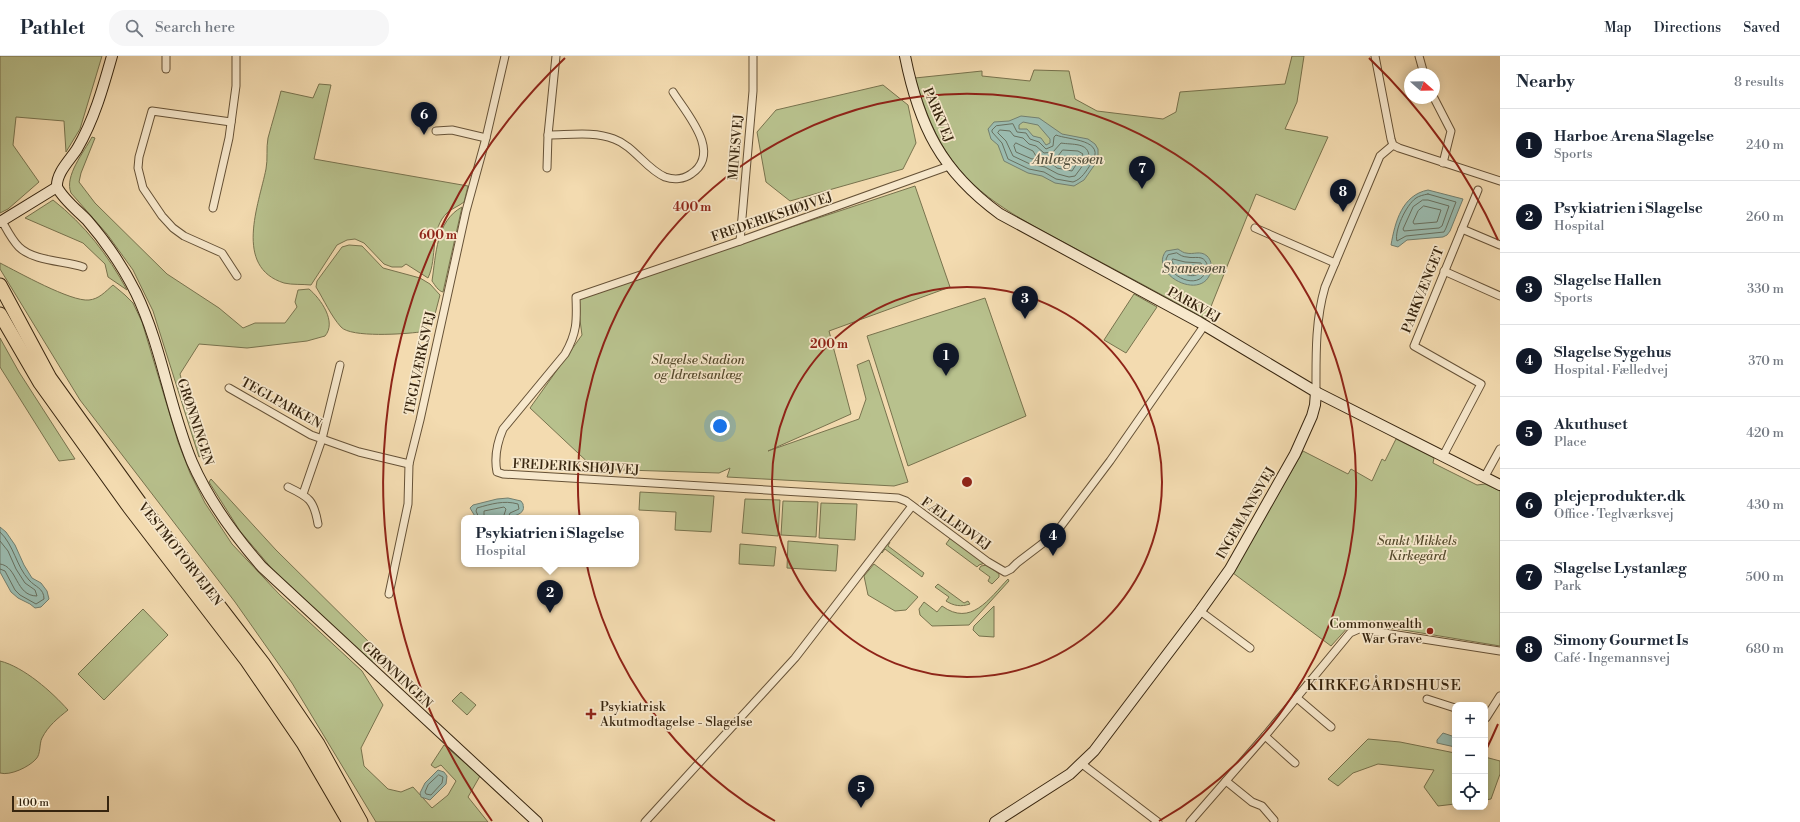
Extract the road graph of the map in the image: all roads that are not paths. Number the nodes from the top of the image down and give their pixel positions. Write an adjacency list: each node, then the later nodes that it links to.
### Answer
1 (112, 56): 23 (street)
2 (166, 56): 11 (street)
3 (236, 56): 14 (street)
4 (505, 56): 17 (street, TEGLVÆRKSVEJ)
5 (556, 56): 16 (street)
6 (753, 56): 29 (street, MINESVEJ)
7 (905, 56): 20 (street, PARKVEJ)
8 (1375, 56): 18 (street)
9 (1419, 56): 10 (street)
10 (1422, 68)
11 (166, 69)
12 (673, 92): 16 (street)
13 (1437, 104): 19 (street)
14 (232, 122): 25 (street); 34 (street)
15 (436, 131): 17 (street)
16 (548, 135): 21 (street)
17 (486, 138): 45 (street, TEGLVÆRKSVEJ)
18 (1393, 145): 19 (street); 31 (street, INGEMANNSVEJ)
19 (1443, 163): 22 (street)
20 (949, 166): 29 (street, FREDERIKSHØJVEJ); 38 (street, PARKVEJ)
21 (547, 168)
22 (1500, 181)
23 (57, 187): 26 (street); 69 (street, GRØNNINGEN)
24 (1478, 190): 28 (street, PARKVÆNGET)
25 (213, 208)
26 (1, 222): 32 (street)
27 (1255, 228): 31 (street)
28 (1462, 230): 30 (street); 33 (street, PARKVÆNGET)
29 (740, 241): 50 (street, FREDERIKSHØJVEJ)
30 (1500, 246)
31 (1335, 263): 41 (street, INGEMANNSVEJ)
32 (83, 266)
33 (1444, 271): 36 (street); 44 (street, PARKVÆNGET)
34 (237, 276)
35 (0, 284): 68 (highway, VESTMOTORVEJEN)
36 (1500, 296)
37 (0, 314): 67 (highway, VESTMOTORVEJEN)
38 (1204, 326): 41 (street, PARKVEJ); 50 (street, FÆLLEDVEJ)
39 (340, 365): 42 (street, TEGLPARKEN)
40 (229, 388): 42 (street, TEGLPARKEN)
41 (1316, 392): 44 (street, PARKVEJ); 53 (street, INGEMANNSVEJ)
42 (322, 439): 45 (street, TEGLPARKEN); 49 (street, TEGLPARKEN)
43 (1500, 449): 46 (street)
44 (1443, 456): 46 (street, PARKVEJ)
45 (409, 464): 52 (street, TEGLVÆRKSVEJ)
46 (1484, 478): 47 (street, PARKVEJ)
47 (1500, 485)
48 (288, 487): 49 (street)
49 (303, 494): 51 (street)
50 (912, 506): 70 (street, FÆLLEDVEJ)
51 (318, 524)
52 (390, 594)
53 (1200, 611): 54 (street); 64 (street, INGEMANNSVEJ)
54 (1250, 648)
55 (1500, 651): 57 (street)
56 (1500, 696): 60 (street)
57 (1297, 698): 61 (street); 62 (street)
58 (1427, 699): 59 (street)
59 (1452, 707)
60 (1488, 715)
61 (1331, 727)
62 (1265, 736): 63 (street); 65 (street)
63 (1295, 763)
64 (1082, 764): 71 (street, INGEMANNSVEJ); 72 (street)
65 (1226, 780): 66 (street); 73 (street)
66 (1274, 820)
67 (349, 822)
68 (361, 822)
69 (537, 822)
70 (645, 822)
71 (995, 822)
72 (1158, 822)
73 (1190, 822)

